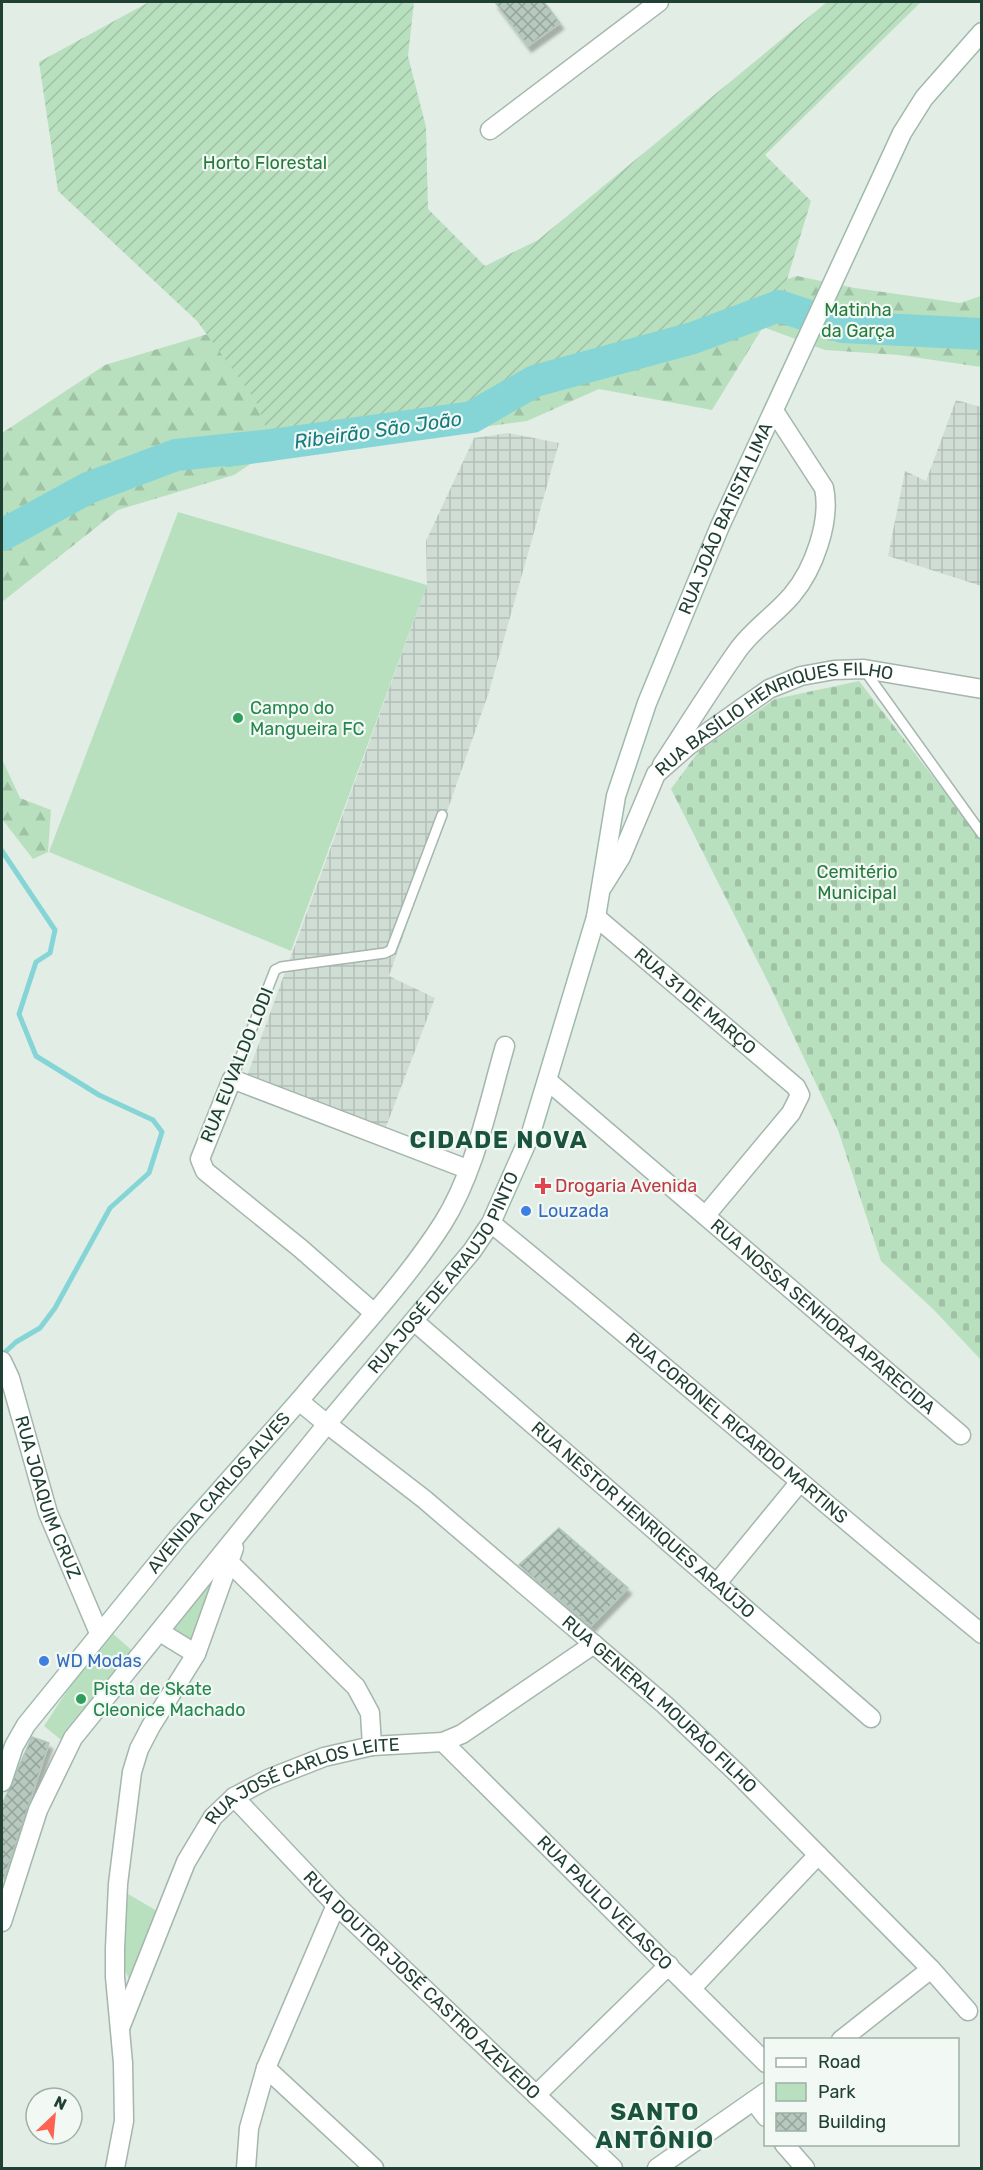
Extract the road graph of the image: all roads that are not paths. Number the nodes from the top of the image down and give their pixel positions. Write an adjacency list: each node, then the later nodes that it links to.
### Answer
1 (659, 2): 3 (street)
2 (981, 32): 4 (street, RUA JOÃO BATISTA LIMA)
3 (490, 130)
4 (774, 411): 7 (street); 8 (street, RUA JOÃO BATISTA LIMA)
5 (864, 669): 6 (street, RUA BASÍLIO HENRIQUES FILHO); 7 (street, RUA BASÍLIO HENRIQUES FILHO); 10 (lane)
6 (981, 689)
7 (656, 774): 11 (street, RUA BASÍLIO HENRIQUES FILHO)
8 (616, 796): 11 (street, RUA JOSÉ DE ARAUJO PINTO)
9 (442, 815): 14 (lane, RUA EUVALDO LODI)
10 (981, 834)
11 (603, 886): 12 (street, RUA JOSÉ DE ARAUJO PINTO)
12 (596, 917): 15 (street, RUA JOSÉ DE ARAUJO PINTO); 17 (street, RUA 31 DE MARÇO)
13 (505, 1046): 16 (street, RUA JOSÉ DE ARAUJO PINTO)
14 (232, 1079): 16 (street); 19 (street, RUA EUVALDO LODI)
15 (548, 1081): 17 (street, RUA NOSSA SENHORA APARECIDA); 18 (street, RUA JOSÉ DE ARAUJO PINTO)
16 (467, 1169): 19 (street, RUA JOSÉ DE ARAUJO PINTO)
17 (706, 1215): 24 (street, RUA NOSSA SENHORA APARECIDA)
18 (491, 1223): 20 (street, RUA JOSÉ DE ARAUJO PINTO); 25 (street, RUA CORONEL RICARDO MARTINS)
19 (373, 1312): 22 (street, RUA JOSÉ DE ARAUJO PINTO)
20 (415, 1322): 23 (street, RUA JOSÉ DE ARAUJO PINTO); 28 (street, RUA NESTOR HENRIQUES ARAÚJO)
21 (2, 1361): 30 (street, RUA JOAQUIM CRUZ)
22 (299, 1401): 23 (street, AVENIDA CARLOS ALVES); 30 (street, AVENIDA CARLOS ALVES)
23 (327, 1424): 26 (street, AVENIDA CARLOS ALVES); 32 (street, RUA GENERAL MOURÃO FILHO)
24 (961, 1435)
25 (799, 1483): 28 (street); 31 (street, RUA CORONEL RICARDO MARTINS)
26 (238, 1536): 27 (street); 29 (street, AVENIDA CARLOS ALVES)
27 (229, 1562): 33 (street); 36 (street)
28 (717, 1583): 34 (street, RUA NESTOR HENRIQUES ARAÚJO)
29 (160, 1632): 33 (street); 41 (street, AVENIDA CARLOS ALVES)
30 (99, 1633): 37 (street, AVENIDA CARLOS ALVES)
31 (981, 1634)
32 (594, 1644): 35 (street, RUA JOSÉ CARLOS LEITE); 39 (street, RUA GENERAL MOURÃO FILHO)
33 (196, 1654): 46 (street)
34 (871, 1718)
35 (443, 1742): 36 (street, RUA JOSÉ CARLOS LEITE); 42 (street, RUA PAULO VELASCO)
36 (372, 1746): 38 (street, RUA JOSÉ CARLOS LEITE)
37 (2, 1782)
38 (234, 1797): 40 (street, RUA DOUTOR JOSÉ CASTRO AZEVEDO); 46 (street, RUA JOSÉ CARLOS LEITE)
39 (818, 1855): 43 (street, RUA GENERAL MOURÃO FILHO); 44 (street)
40 (336, 1905): 49 (street); 50 (street, RUA DOUTOR JOSÉ CASTRO AZEVEDO)
41 (2, 1922)
42 (669, 1965): 44 (street, RUA PAULO VELASCO); 50 (street)
43 (931, 1969): 45 (street, RUA GENERAL MOURÃO FILHO); 47 (street)
44 (692, 1988): 48 (street, RUA PAULO VELASCO)
45 (968, 2011)
46 (120, 2028): 54 (street)
47 (852, 2036)
48 (764, 2062)
49 (266, 2068): 55 (street); 56 (street)
50 (536, 2095): 57 (street, RUA DOUTOR JOSÉ CASTRO AZEVEDO)
51 (760, 2097): 52 (street); 58 (street)
52 (764, 2113)
53 (785, 2146): 59 (street)
54 (115, 2169)
55 (246, 2169)
56 (374, 2169)
57 (613, 2169)
58 (657, 2169)
59 (805, 2169)

